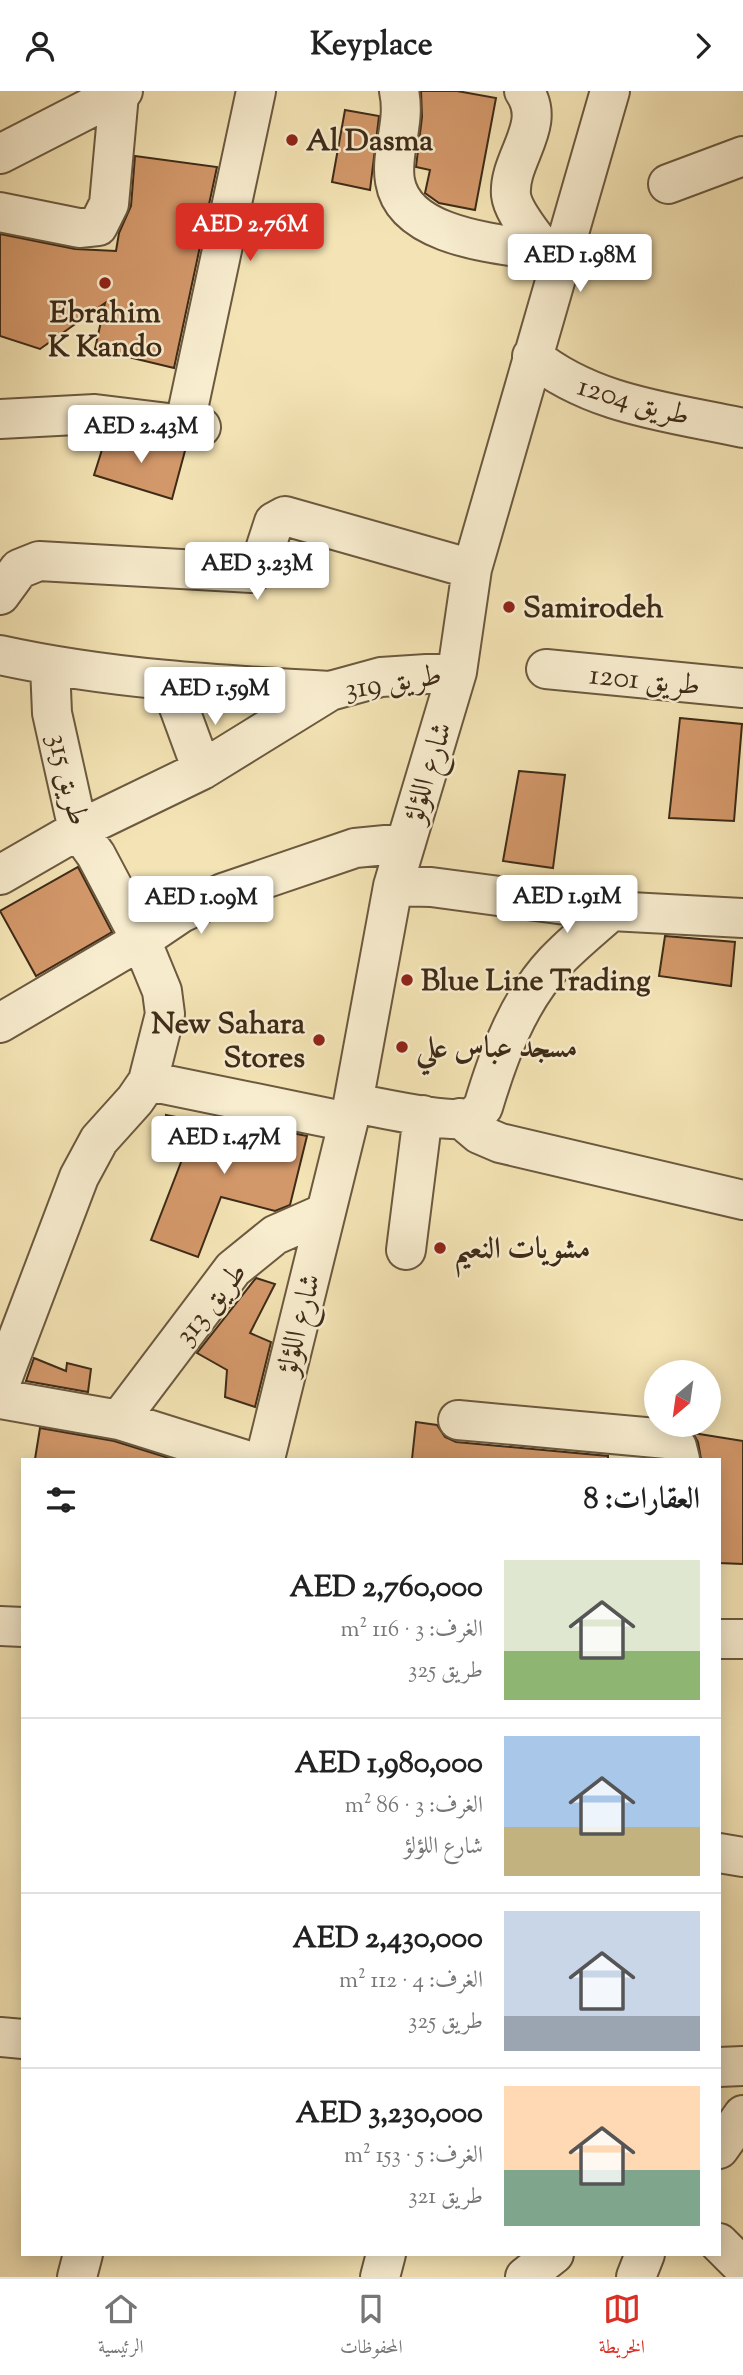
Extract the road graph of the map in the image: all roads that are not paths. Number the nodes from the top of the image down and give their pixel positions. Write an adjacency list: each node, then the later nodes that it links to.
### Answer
1 (256, 91): 13 (street)
2 (399, 91): 11 (street)
3 (524, 91): 11 (street)
4 (610, 91): 11 (street, شارع اللؤلؤ)
5 (121, 92): 6 (street); 10 (street)
6 (13, 148): 9 (street)
7 (743, 156): 8 (street)
8 (668, 184)
9 (0, 194)
10 (0, 212)
11 (552, 252): 12 (street, شارع اللؤلؤ)
12 (532, 356): 14 (street, طريق 1204); 15 (street, شارع اللؤلؤ)
13 (0, 419)
14 (743, 428)
15 (472, 569): 16 (street); 20 (street, شارع اللؤلؤ)
16 (0, 595)
17 (0, 655): 18 (street, طريق 319)
18 (50, 666): 21 (street, طريق 319); 25 (street, طريق 315)
19 (546, 669): 22 (street, طريق 1201)
20 (457, 672): 23 (street, طريق 319); 26 (street, شارع اللؤلؤ)
21 (170, 683): 23 (street, طريق 319); 24 (street)
22 (743, 688)
23 (330, 691): 24 (street, طريق 319)
24 (202, 770): 25 (street, طريق 319)
25 (78, 830): 27 (street, طريق 319); 31 (street, طريق 315)
26 (405, 843): 28 (street, شارع اللؤلؤ); 31 (street)
27 (0, 875)
28 (393, 886): 29 (street); 34 (street, شارع اللؤلؤ)
29 (611, 912): 30 (street); 35 (street)
30 (743, 918)
31 (141, 940): 32 (street); 33 (street, طريق 315)
32 (0, 1023)
33 (148, 1081): 34 (street); 39 (street, طريق 315)
34 (350, 1112): 35 (street); 37 (street, شارع اللؤلؤ)
35 (442, 1116): 36 (street); 38 (street)
36 (743, 1200)
37 (325, 1213): 41 (street, طريق 313); 44 (street, شارع اللؤلؤ)
38 (406, 1250)
39 (0, 1385)
40 (0, 1399): 41 (street)
41 (119, 1420): 43 (street)
42 (458, 1420): 45 (street)
43 (240, 1458)
44 (265, 1458)
45 (680, 1458)
46 (0, 1626): 47 (street)
47 (21, 1627)
48 (721, 1639): 49 (street)
49 (743, 1639)
50 (721, 1853): 51 (street)
51 (743, 1857)
52 (0, 2037): 53 (street)
53 (21, 2039)
54 (743, 2066): 55 (street)
55 (721, 2067)
56 (743, 2115): 57 (street)
57 (721, 2146)
58 (721, 2245): 63 (street)
59 (82, 2256): 64 (street)
60 (385, 2256): 65 (street)
61 (551, 2256): 66 (street)
62 (644, 2256): 67 (street)
63 (743, 2267)
64 (77, 2277)
65 (380, 2277)
66 (525, 2277)
67 (635, 2277)

